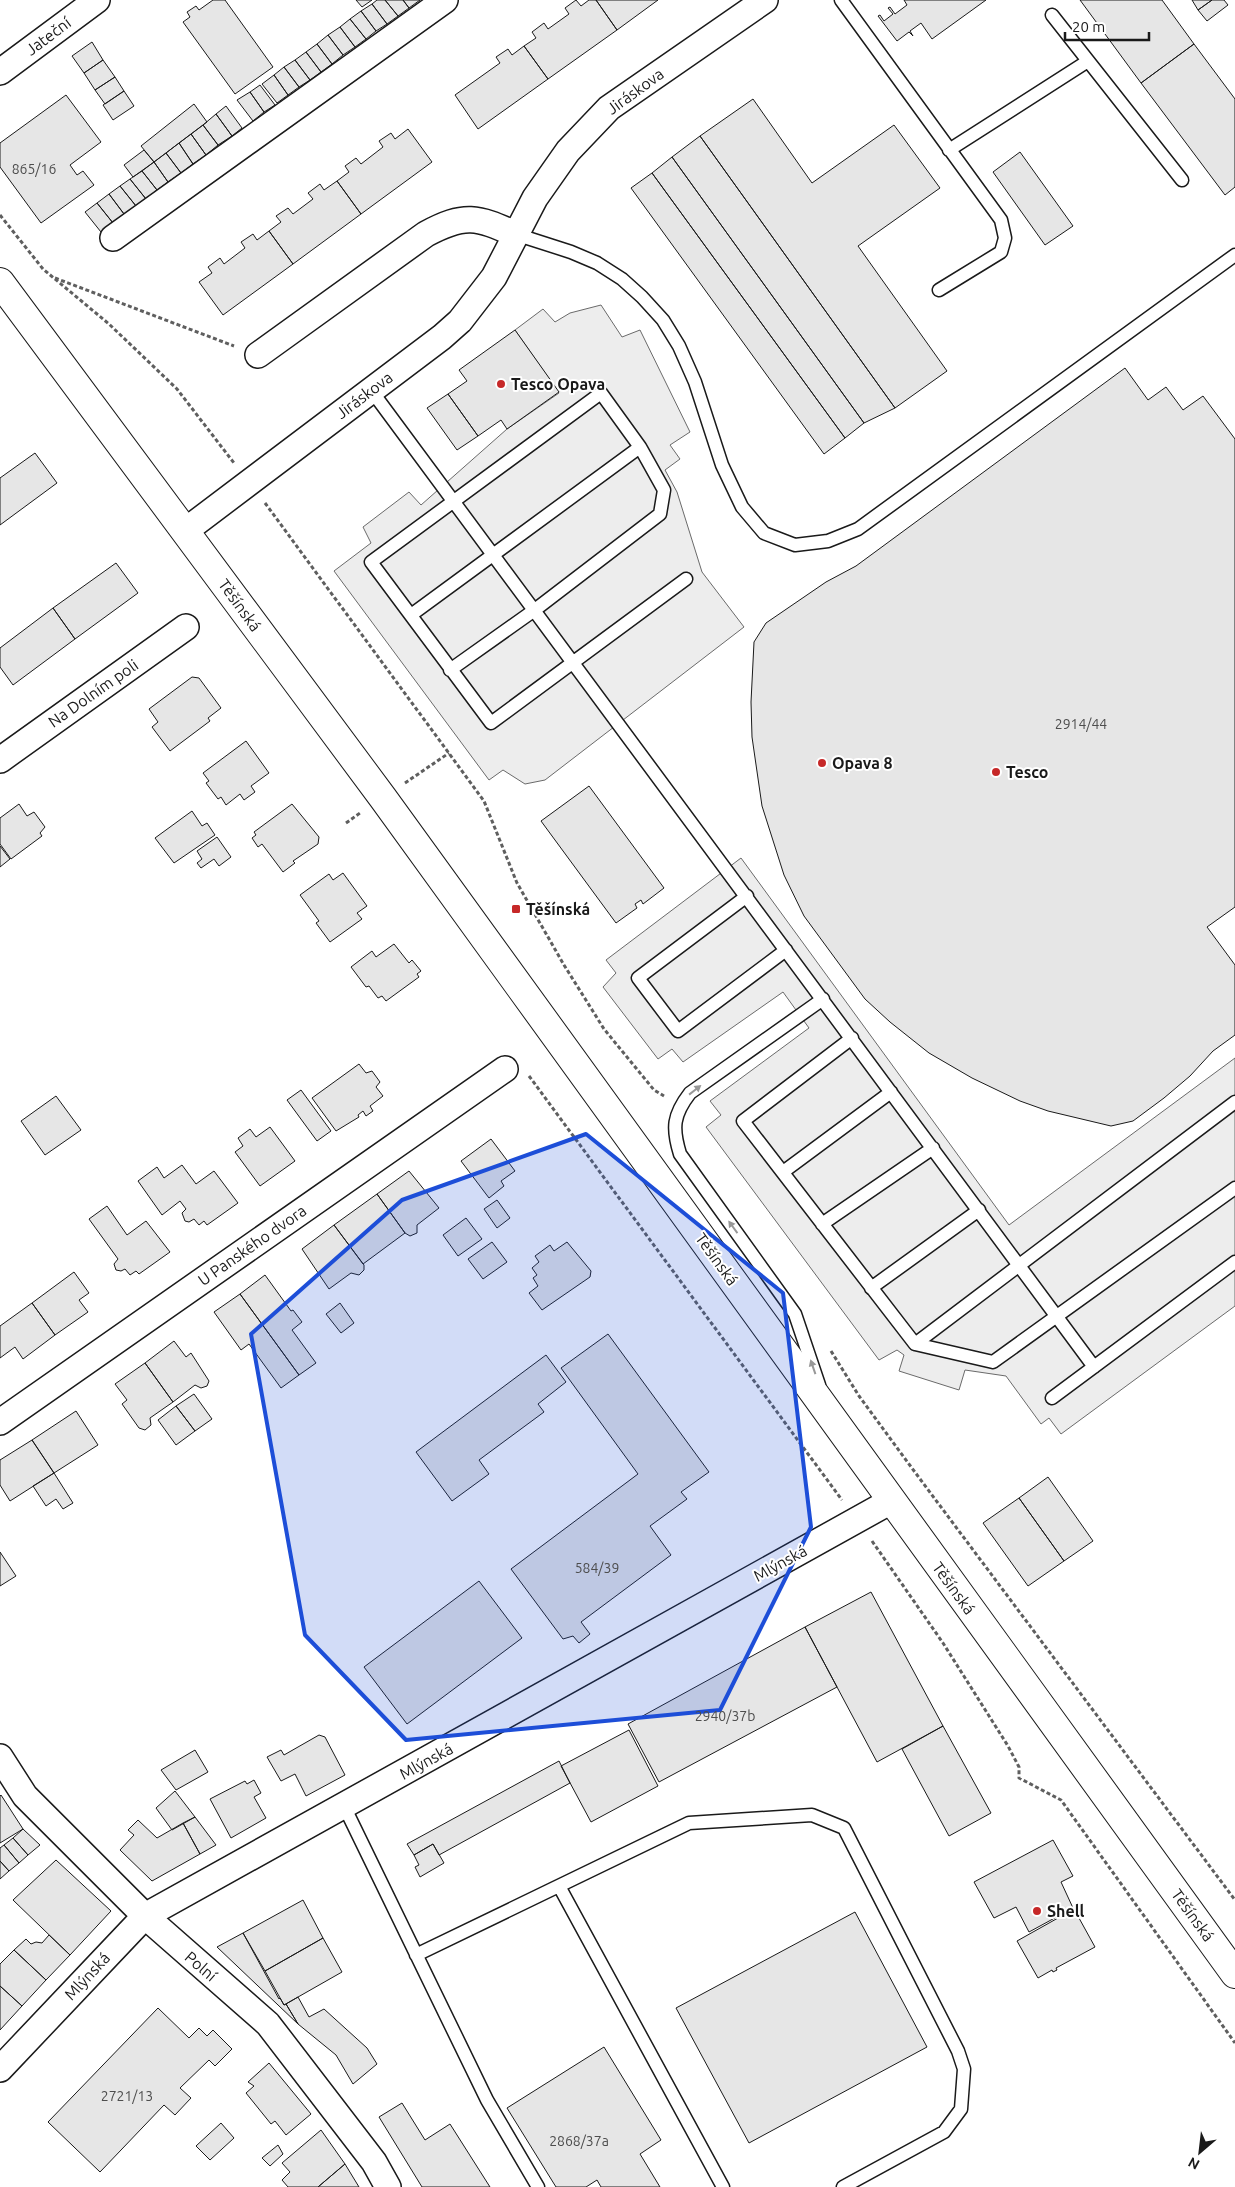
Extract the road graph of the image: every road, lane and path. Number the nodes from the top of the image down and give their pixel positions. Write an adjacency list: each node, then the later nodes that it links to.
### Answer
1 (97, 0): 7 (street, Jateční)
2 (445, 0): 12 (street)
3 (765, 0): 11 (street, Jiráskova)
4 (842, 0): 8 (lane)
5 (1052, 14): 6 (lane)
6 (1088, 60): 8 (lane); 9 (lane)
7 (0, 72)
8 (949, 150): 16 (lane)
9 (1182, 180)
10 (0, 216): 14 (path)
11 (516, 234): 13 (lane); 17 (street); 18 (street, Jiráskova)
12 (113, 238)
13 (1235, 255)
14 (53, 277): 17 (path); 20 (path)
15 (0, 282): 22 (street, Těšínská)
16 (939, 290)
17 (258, 355)
18 (372, 390): 20 (street, Jiráskova); 21 (lane)
19 (640, 447): 21 (lane); 23 (lane); 25 (lane)
20 (250, 483): 22 (street, Jiráskova); 38 (path)
21 (455, 500): 23 (lane); 26 (lane)
22 (185, 531): 52 (street, Těšínská)
23 (494, 554): 25 (lane); 26 (lane)
24 (686, 580): 28 (lane)
25 (536, 610): 28 (lane); 29 (lane)
26 (411, 615): 29 (lane)
27 (186, 627): 30 (street, Na Dolním poli)
28 (574, 662): 29 (lane); 31 (lane)
29 (450, 670)
30 (0, 760)
31 (747, 896): 32 (lane); 32 (lane)
32 (786, 950): 33 (lane)
33 (823, 999): 34 (lane); 38 (lane, one-way to 33)
34 (852, 1038): 36 (lane); 40 (lane)
35 (516, 1072): 53 (street, U Panského dvora); 55 (path)
36 (892, 1092): 39 (lane); 40 (lane)
37 (1235, 1102): 45 (lane)
38 (680, 1105): 52 (lane, one-way to 38)
39 (933, 1148): 42 (lane); 43 (lane)
40 (783, 1172): 43 (lane)
41 (1235, 1188): 47 (lane)
42 (979, 1210): 45 (lane); 46 (lane)
43 (822, 1224): 46 (lane)
44 (1235, 1262): 50 (lane)
45 (1019, 1264): 47 (lane); 48 (lane)
46 (871, 1288): 48 (lane)
47 (1057, 1317): 48 (lane); 50 (lane)
48 (915, 1344)
49 (828, 1346): 59 (path)
50 (1094, 1367): 51 (lane)
51 (1052, 1398)
52 (829, 1413): 54 (street, Těšínská)
53 (0, 1422)
54 (891, 1502): 55 (street, Mlýnská); 62 (street, Těšínská)
55 (857, 1520): 57 (street, Mlýnská); 63 (path)
56 (0, 1757): 60 (street, Polní)
57 (344, 1806): 60 (street, Mlýnská); 61 (lane)
58 (559, 1886): 61 (lane); 67 (lane); 68 (lane)
59 (1235, 1900)
60 (144, 1916): 64 (street, Mlýnská); 65 (street, Polní)
61 (416, 1954): 66 (lane)
62 (1235, 1974)
63 (1235, 2043)
64 (0, 2069)
65 (388, 2187)
66 (538, 2187)
67 (723, 2187)
68 (843, 2187)

